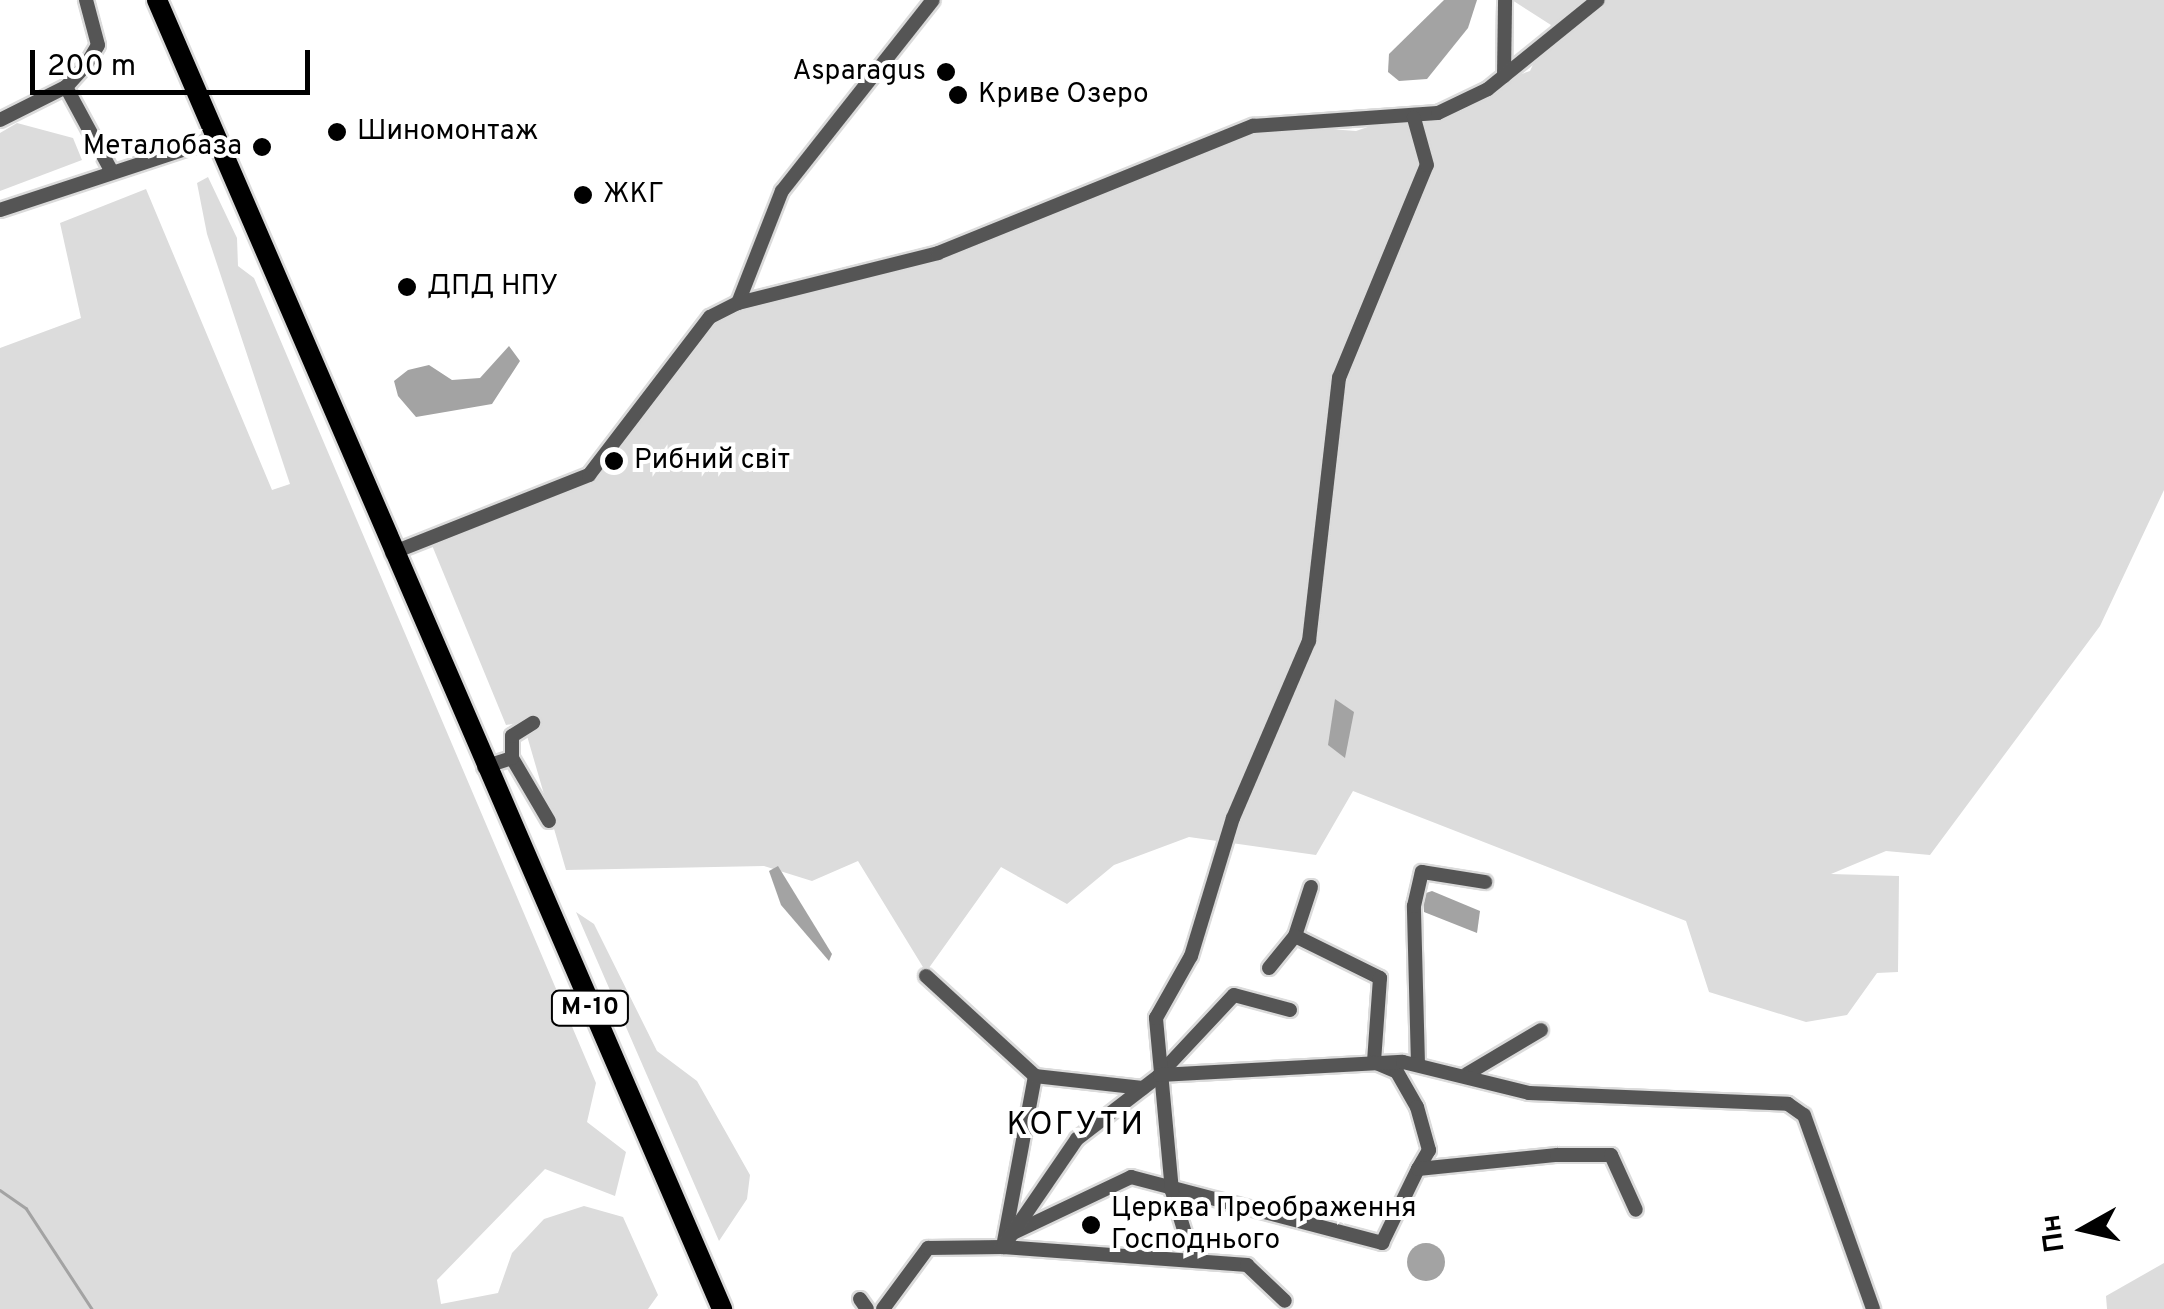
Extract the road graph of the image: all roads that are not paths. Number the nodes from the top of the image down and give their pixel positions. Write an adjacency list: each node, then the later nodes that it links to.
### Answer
1 (86, 0): 7 (street)
2 (157, 0): 10 (highway, М-10)
3 (933, 0): 13 (street)
4 (1505, 0): 6 (street)
5 (1598, 0): 6 (street)
6 (1504, 76): 8 (street)
7 (66, 88): 9 (street); 11 (street)
8 (1414, 118): 13 (street); 28 (street)
9 (0, 120)
10 (216, 139): 11 (street); 14 (highway, М-10)
11 (112, 172): 12 (street)
12 (0, 210)
13 (738, 302): 14 (street)
14 (392, 553): 17 (highway, М-10)
15 (533, 723): 16 (street)
16 (512, 758): 17 (street); 18 (street)
17 (484, 767): 38 (highway, М-10)
18 (549, 821)
19 (1484, 882): 27 (street)
20 (1311, 886): 21 (street)
21 (1295, 936): 22 (street); 26 (street)
22 (1269, 968)
23 (926, 976): 30 (street)
24 (1290, 1010): 28 (street)
25 (1541, 1030): 29 (street)
26 (1374, 1062): 27 (street); 28 (street); 32 (street)
27 (1418, 1064): 29 (street)
28 (1160, 1074): 31 (street); 33 (street)
29 (1467, 1074): 40 (street)
30 (1035, 1076): 31 (street); 35 (street)
31 (1142, 1088): 35 (street)
32 (1418, 1169): 33 (street); 34 (street)
33 (1172, 1190): 35 (street); 36 (street)
34 (1636, 1210)
35 (1007, 1240): 36 (street); 39 (street)
36 (1192, 1260): 37 (street)
37 (1285, 1301)
38 (722, 1309)
39 (882, 1309)
40 (1874, 1309)

